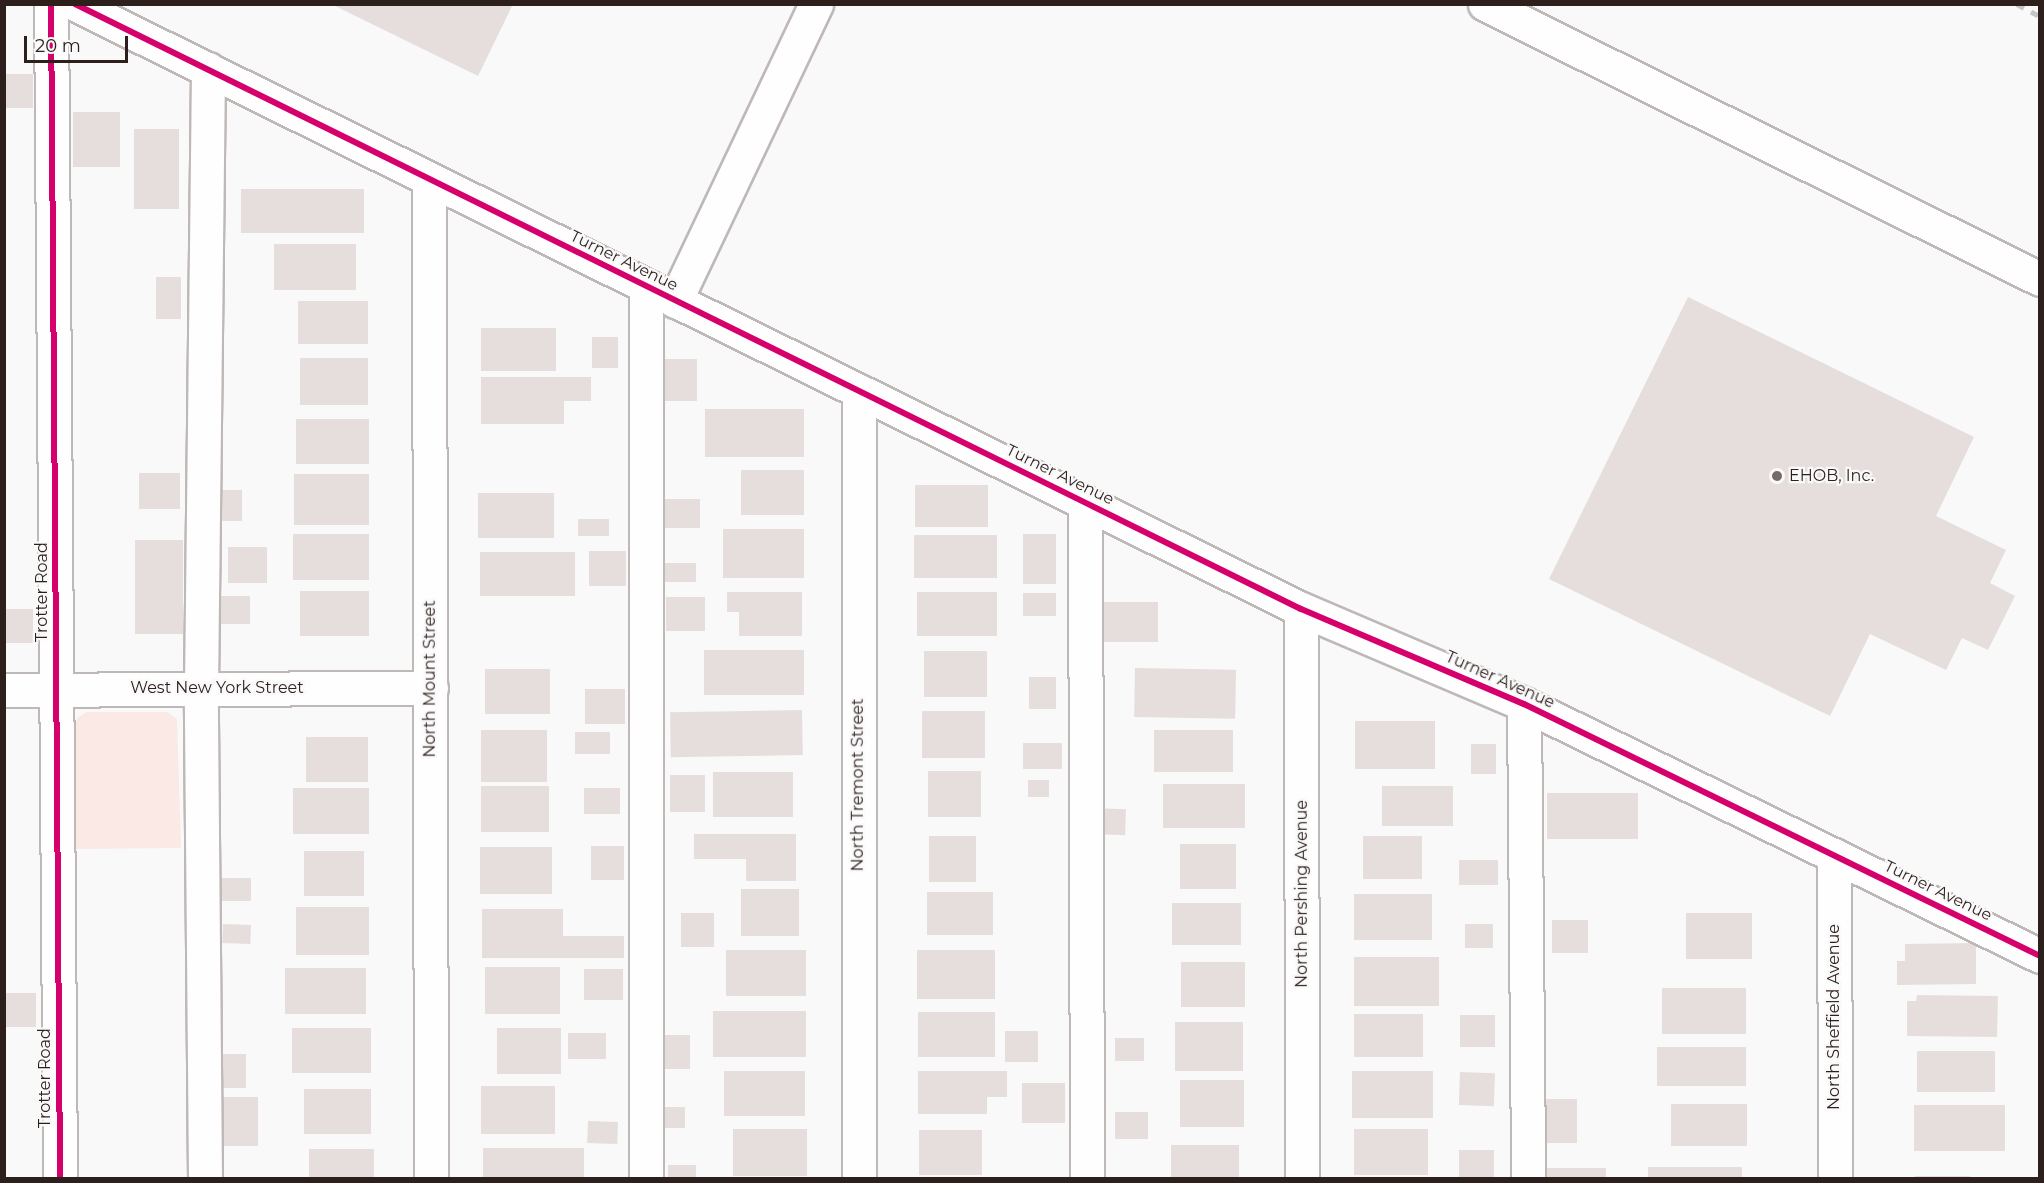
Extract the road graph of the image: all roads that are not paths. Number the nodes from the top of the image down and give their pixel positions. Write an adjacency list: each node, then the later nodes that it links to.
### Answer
1 (51, 4): 15 (street, Trotter Road)
2 (75, 4): 5 (street, Turner Avenue)
3 (816, 4): 9 (street)
4 (1485, 4): 7 (street)
5 (208, 69): 6 (street, Turner Avenue); 13 (street)
6 (429, 180): 8 (street, Turner Avenue); 14 (street, North Mount Street)
7 (2040, 279)
8 (646, 287): 9 (street, Turner Avenue); 23 (street)
9 (675, 301): 10 (street, Turner Avenue)
10 (859, 391): 11 (street, Turner Avenue); 24 (street, North Tremont Street)
11 (1085, 502): 12 (street, Turner Avenue); 25 (street)
12 (1301, 609): 17 (street, Turner Avenue); 26 (street, North Pershing Avenue)
13 (201, 688): 14 (street, West New York Street); 15 (street, West New York Street); 21 (street)
14 (430, 688): 22 (street, North Mount Street)
15 (57, 689): 16 (street, West New York Street); 20 (street, Trotter Road)
16 (4, 690)
17 (1524, 704): 18 (street, Turner Avenue); 27 (street)
18 (1834, 855): 19 (street, Turner Avenue); 28 (street, North Sheffield Avenue)
19 (2040, 956)
20 (60, 1179)
21 (205, 1179)
22 (432, 1179)
23 (646, 1179)
24 (859, 1179)
25 (1087, 1179)
26 (1302, 1179)
27 (1528, 1179)
28 (1834, 1179)

